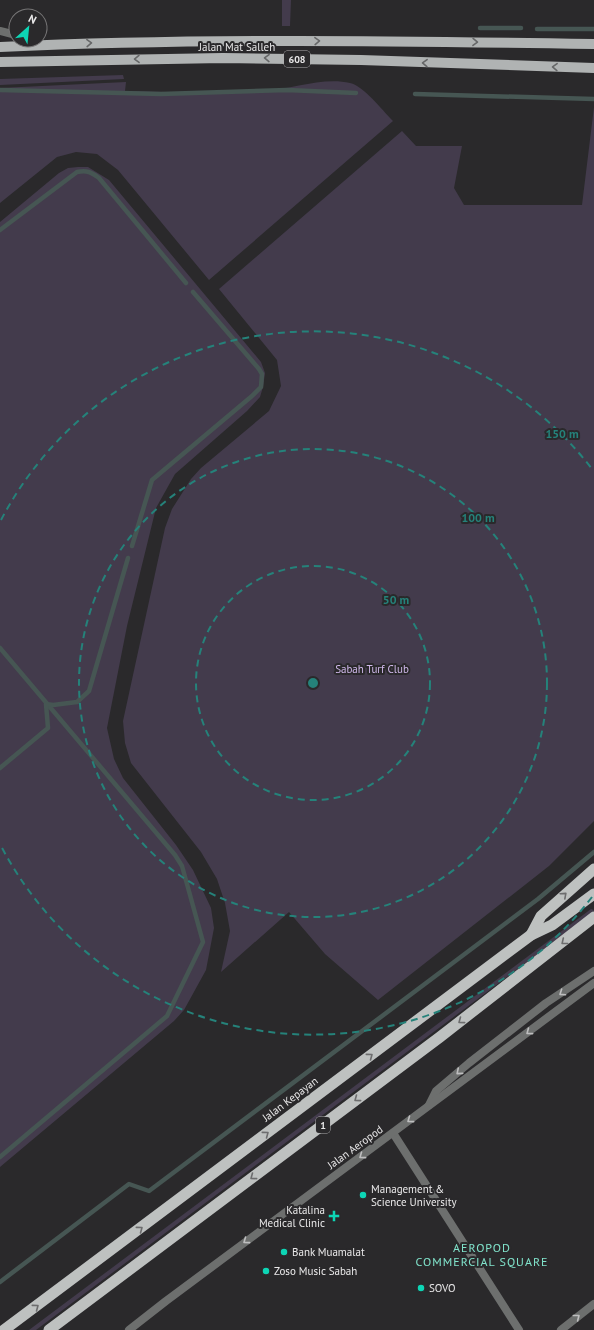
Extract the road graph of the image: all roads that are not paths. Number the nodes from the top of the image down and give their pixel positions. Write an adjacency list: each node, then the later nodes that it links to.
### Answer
1 (594, 44): 2 (main road, Jalan Mat Salleh / 608, one-way to 1)
2 (50, 45): 3 (main road, Jalan Mat Salleh / 608)
3 (0, 47)
4 (0, 62): 5 (main road, Jalan Mat Salleh / 608, one-way to 4)
5 (594, 68)
6 (594, 869): 9 (highway, one-way to 6)
7 (594, 894): 9 (highway, Jalan Kepayan)
8 (594, 918): 15 (highway, 1, one-way to 15)
9 (531, 935): 16 (highway, Jalan Kepayan, one-way to 9)
10 (594, 971): 12 (street, one-way to 12)
11 (594, 983): 12 (street, Jalan Aeropod, one-way to 12)
12 (427, 1108): 13 (street, Jalan Aeropod, one-way to 13)
13 (393, 1133): 19 (street, Jalan Aeropod, one-way to 19); 20 (street)
14 (594, 1304): 21 (street, one-way to 14)
15 (65, 1318): 17 (highway, 1); 18 (highway)
16 (4, 1330)
17 (49, 1330)
18 (60, 1330)
19 (129, 1330)
20 (519, 1330)
21 (560, 1330)

